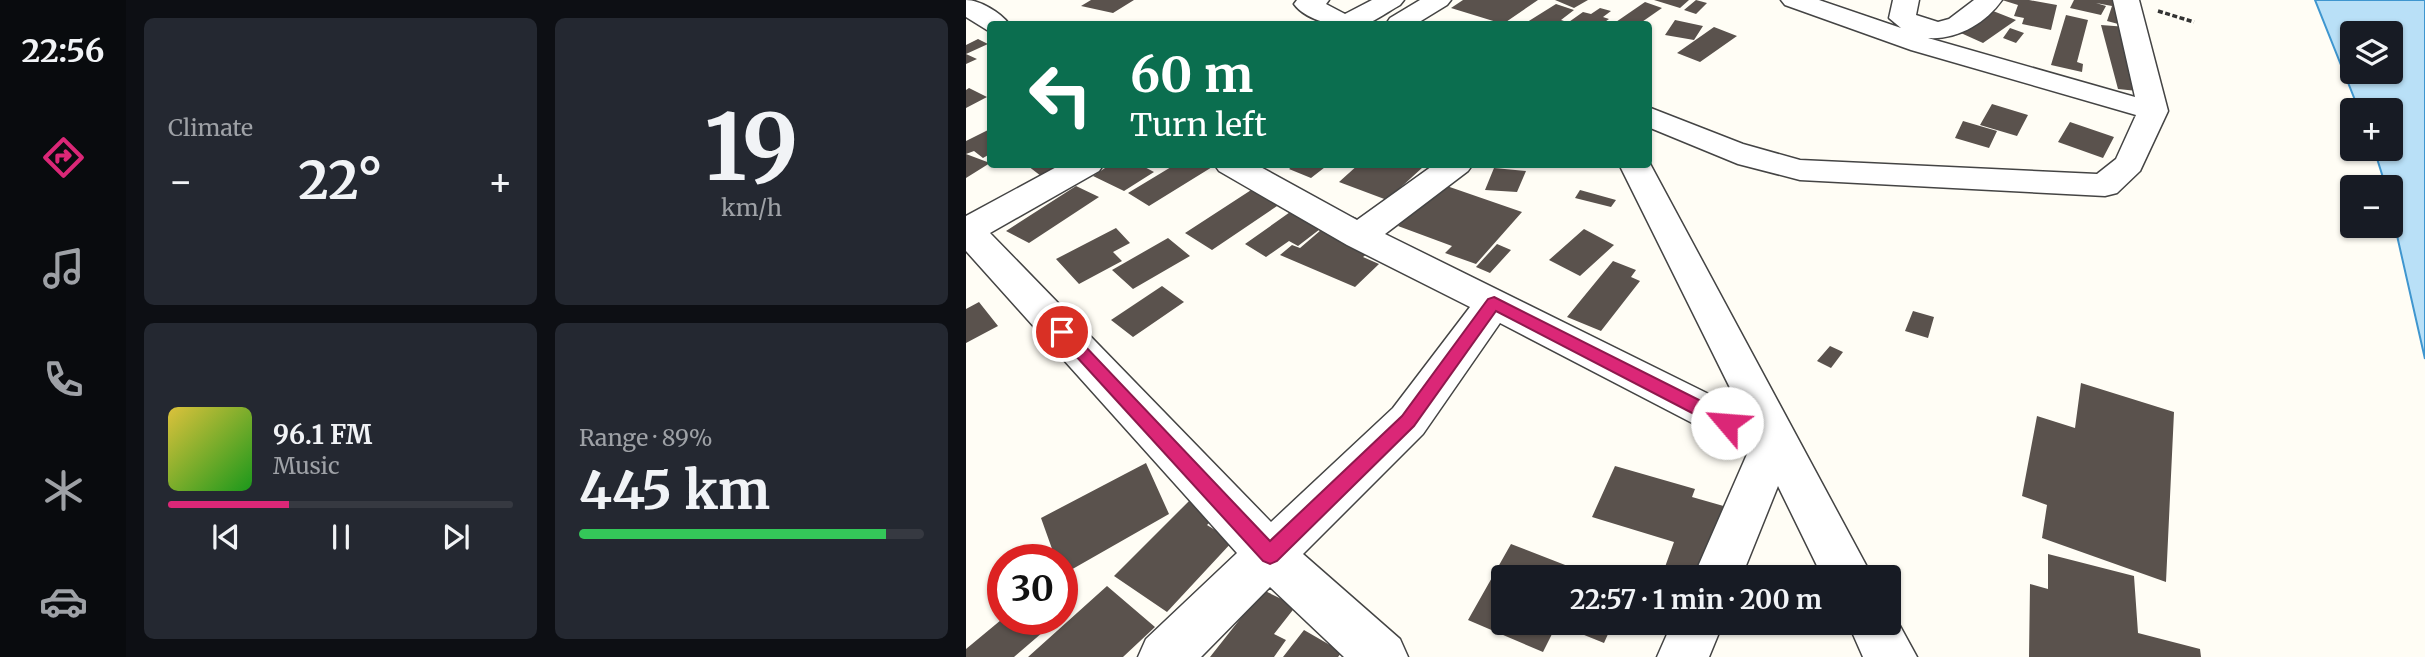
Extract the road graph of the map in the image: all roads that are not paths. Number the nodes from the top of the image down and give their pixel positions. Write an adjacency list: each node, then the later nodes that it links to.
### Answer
1 (1316, 0): 10 (street)
2 (1391, 0): 11 (street)
3 (1438, 0): 12 (street)
4 (1794, 0): 13 (street)
5 (1906, 0): 6 (street)
6 (1989, 0)
7 (2126, 0): 13 (street)
8 (966, 6): 9 (street)
9 (991, 21)
10 (1339, 21)
11 (1351, 21)
12 (1416, 21)
13 (2153, 111): 14 (street)
14 (1652, 118)
15 (1081, 168): 19 (street)
16 (1237, 168): 20 (street)
17 (1452, 168): 20 (street)
18 (1637, 168): 22 (street)
19 (966, 230): 23 (street)
20 (1359, 236): 21 (street)
21 (1494, 303): 22 (street); 23 (street)
22 (1776, 437): 24 (street); 25 (street)
23 (1270, 555): 28 (street); 29 (street)
24 (1722, 565)
25 (1842, 565)
26 (1693, 635): 30 (street)
27 (1879, 635): 31 (street)
28 (1164, 657)
29 (1382, 657)
30 (1684, 657)
31 (1891, 657)

